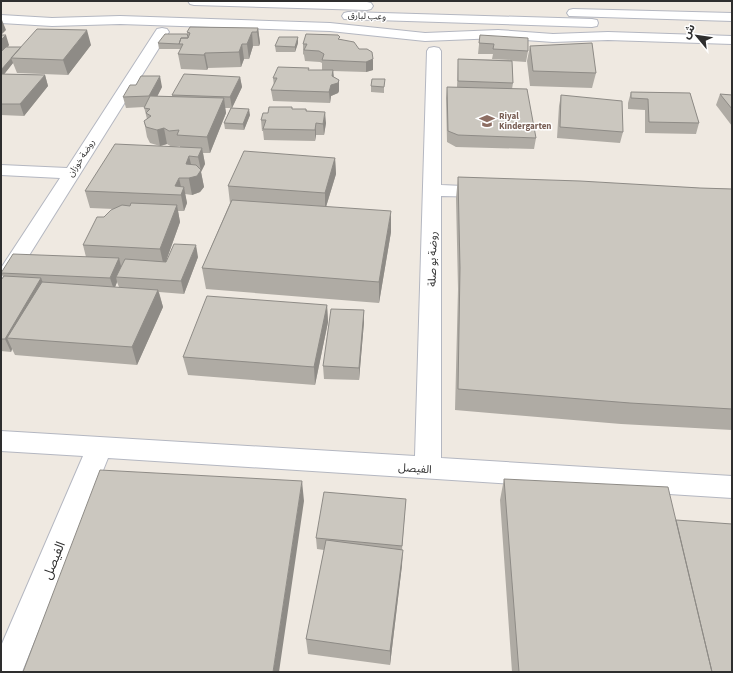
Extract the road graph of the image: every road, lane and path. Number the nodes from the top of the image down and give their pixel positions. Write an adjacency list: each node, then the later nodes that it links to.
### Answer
1 (194, 1): 10 (street, وعب لبارق)
2 (364, 1): 3 (street)
3 (379, 2)
4 (116, 8): 10 (street, وعب لبارق)
5 (565, 8): 8 (street)
6 (533, 9): 10 (street)
7 (56, 10): 13 (street)
8 (692, 13): 9 (street); 10 (street, وعب لبارق); 11 (street, وعب لبارق)
9 (732, 13)
10 (550, 17): 15 (street, وعب لبارق); 16 (street)
11 (732, 17)
12 (1, 18): 13 (street)
13 (37, 21): 14 (street)
14 (158, 27): 18 (street); 20 (street, روضة خوزان)
15 (732, 28)
16 (538, 37): 17 (street); 18 (street)
17 (732, 40)
18 (439, 44): 21 (street, روضة بو صلة)
19 (1, 170): 20 (street)
20 (72, 173): 23 (street, روضة خوزان)
21 (433, 190): 22 (street); 26 (street, روضة بو صلة)
22 (504, 193)
23 (1, 284)
24 (1, 442): 25 (street, الفيصل)
25 (99, 448): 26 (street, الفيصل); 28 (street, الفيصل)
26 (428, 468): 27 (street, الفيصل)
27 (732, 487)
28 (6, 672)

